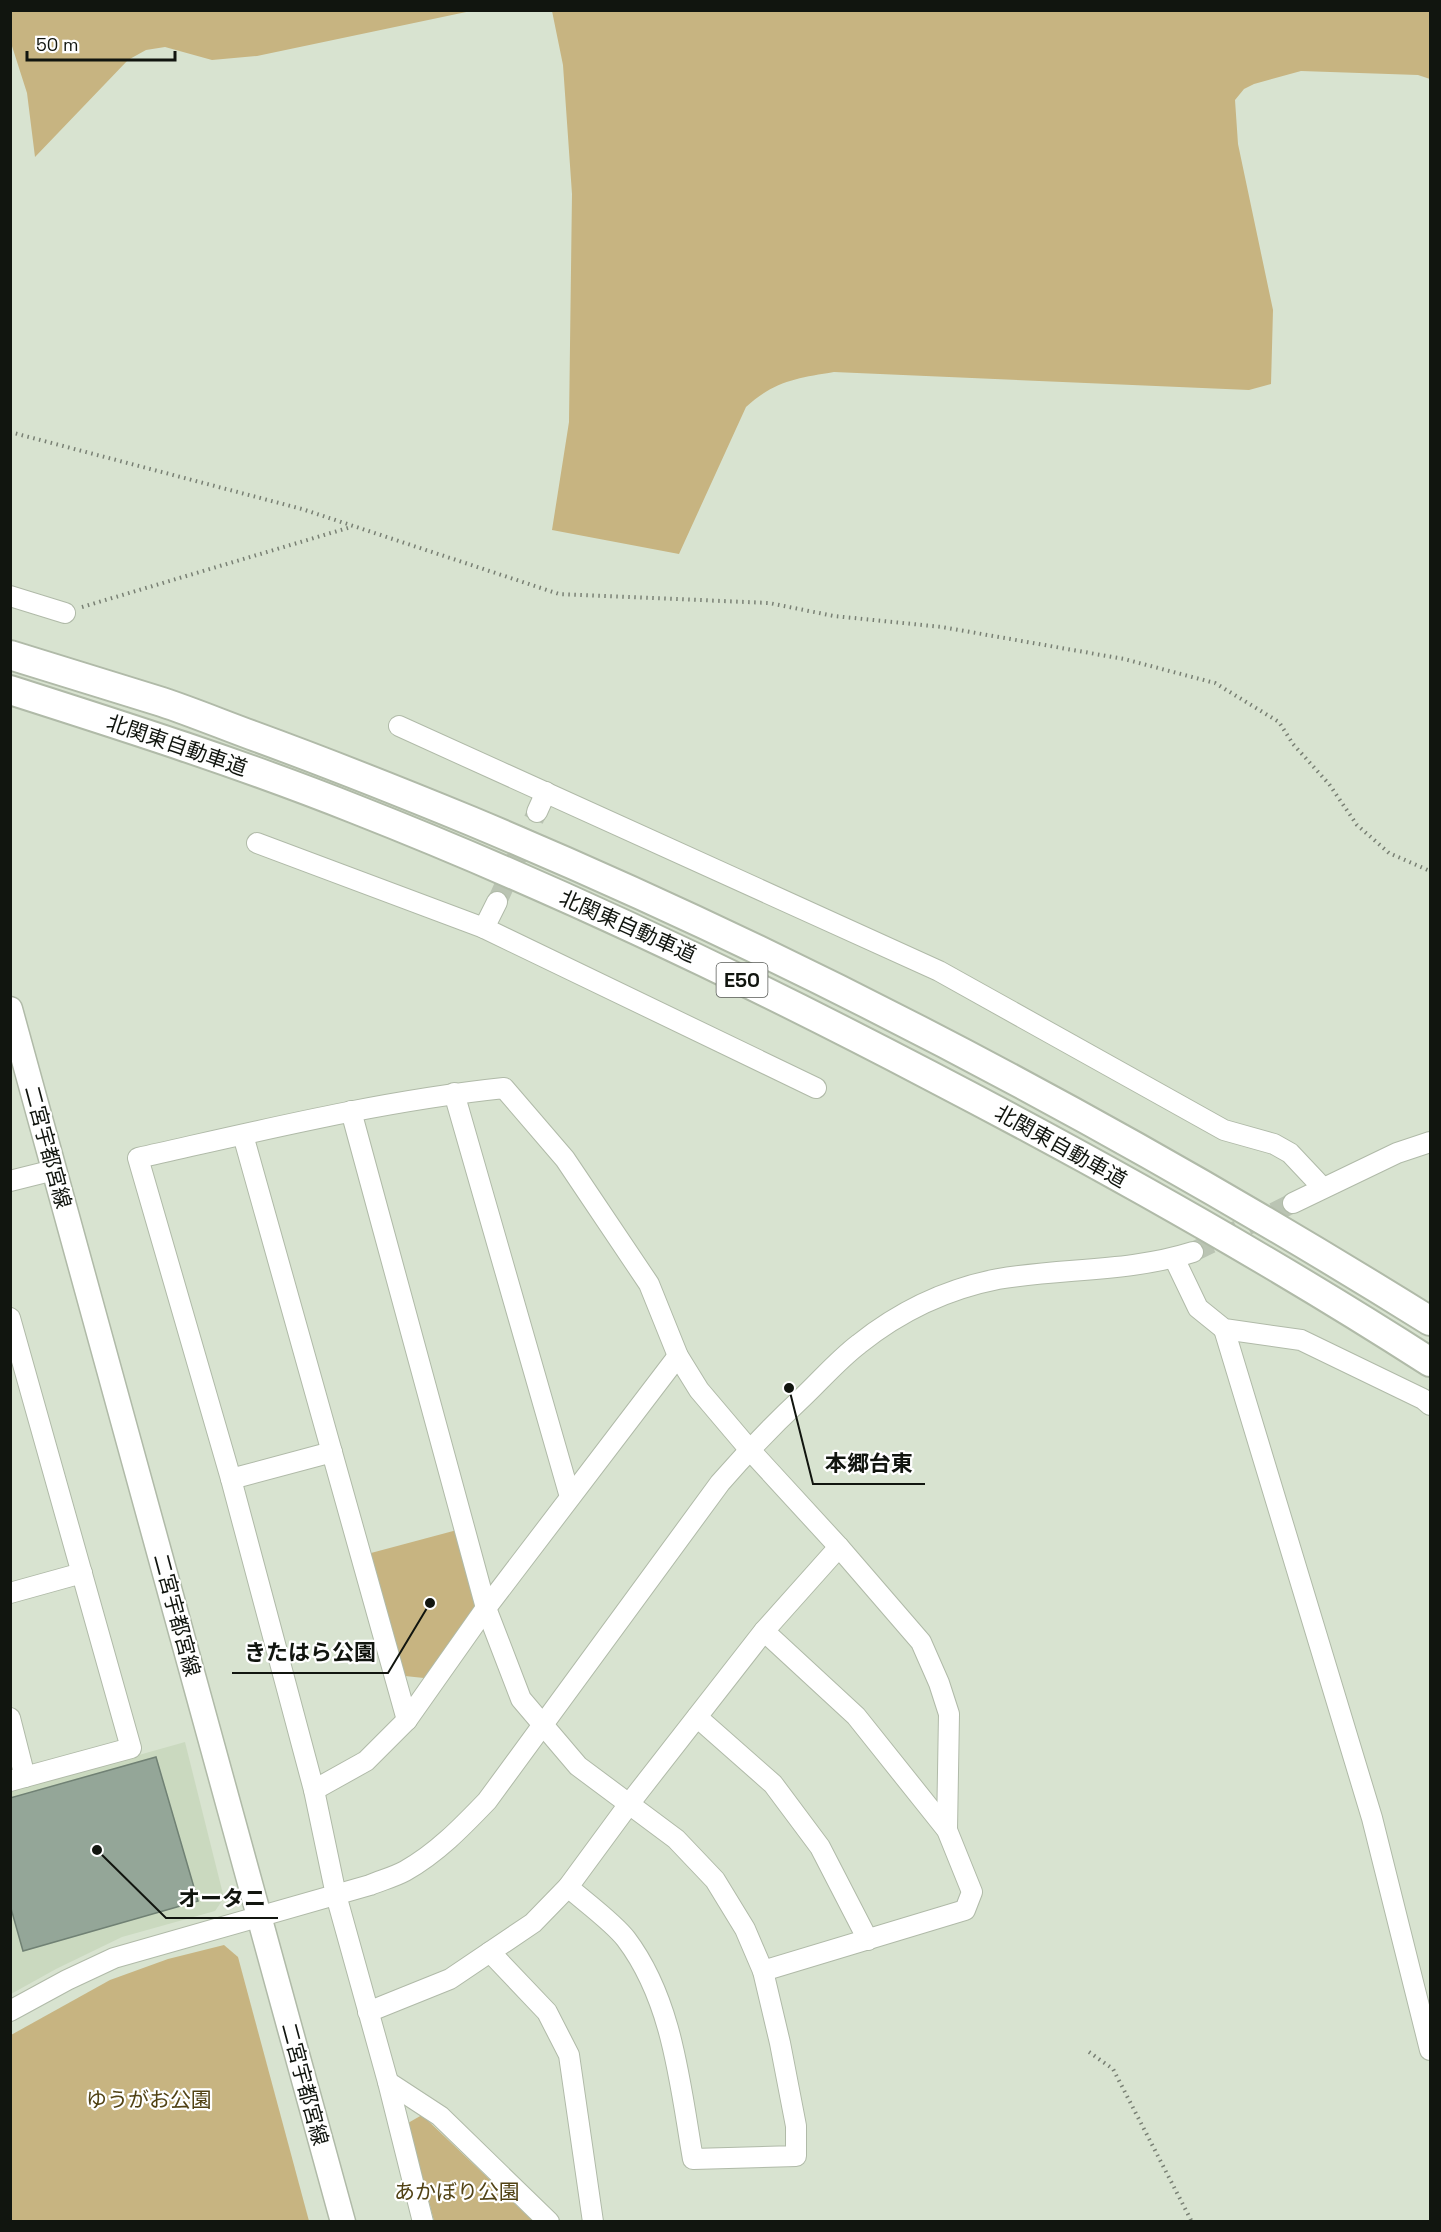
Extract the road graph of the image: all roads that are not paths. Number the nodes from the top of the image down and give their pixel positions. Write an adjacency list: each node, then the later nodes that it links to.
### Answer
1 (10, 596): 2 (street)
2 (65, 612)
3 (10, 655): 22 (highway, 北関東自動車道 / E50)
4 (10, 690): 25 (highway, 北関東自動車道 / E50)
5 (399, 726): 6 (street)
6 (546, 792): 7 (street); 19 (street)
7 (537, 813)
8 (257, 843): 10 (street)
9 (497, 902): 10 (street)
10 (484, 928): 12 (street)
11 (10, 1009): 17 (main road, 二宮宇都宮線)
12 (816, 1088)
13 (454, 1093): 14 (street); 24 (street); 30 (street)
14 (351, 1112): 15 (street); 34 (street)
15 (243, 1135): 28 (street); 29 (street)
16 (1431, 1142): 19 (street)
17 (54, 1170): 18 (street); 46 (main road, 二宮宇都宮線)
18 (10, 1181)
19 (1323, 1187): 20 (street)
20 (1293, 1203)
21 (10, 1318): 32 (street)
22 (1431, 1322)
23 (1224, 1329): 26 (street); 27 (street); 52 (street)
24 (678, 1356): 27 (street); 30 (street)
25 (1431, 1362)
26 (1431, 1405)
27 (748, 1449): 31 (street); 39 (street)
28 (332, 1452): 29 (street); 38 (street)
29 (231, 1479): 41 (street)
30 (570, 1497): 34 (street)
31 (839, 1547): 35 (street); 43 (street)
32 (82, 1573): 33 (street); 40 (street)
33 (10, 1593)
34 (486, 1608): 38 (street); 39 (street)
35 (764, 1631): 36 (street); 43 (street)
36 (697, 1717): 42 (street); 47 (street)
37 (10, 1718): 40 (street)
38 (407, 1720): 41 (street)
39 (543, 1726): 42 (street); 45 (street)
40 (18, 1779)
41 (314, 1790): 45 (street)
42 (629, 1804): 44 (street); 49 (street)
43 (946, 1830): 47 (street)
44 (568, 1887): 48 (street); 49 (street)
45 (336, 1895): 46 (street); 51 (street)
46 (260, 1917): 50 (street); 54 (main road, 二宮宇都宮線)
47 (868, 1940): 49 (street)
48 (490, 1952): 51 (street); 57 (street)
49 (763, 1971)
50 (10, 2011)
51 (368, 2012): 53 (street)
52 (1431, 2050)
53 (388, 2082): 55 (street); 56 (street)
54 (343, 2222)
55 (423, 2222)
56 (549, 2222)
57 (593, 2222)

